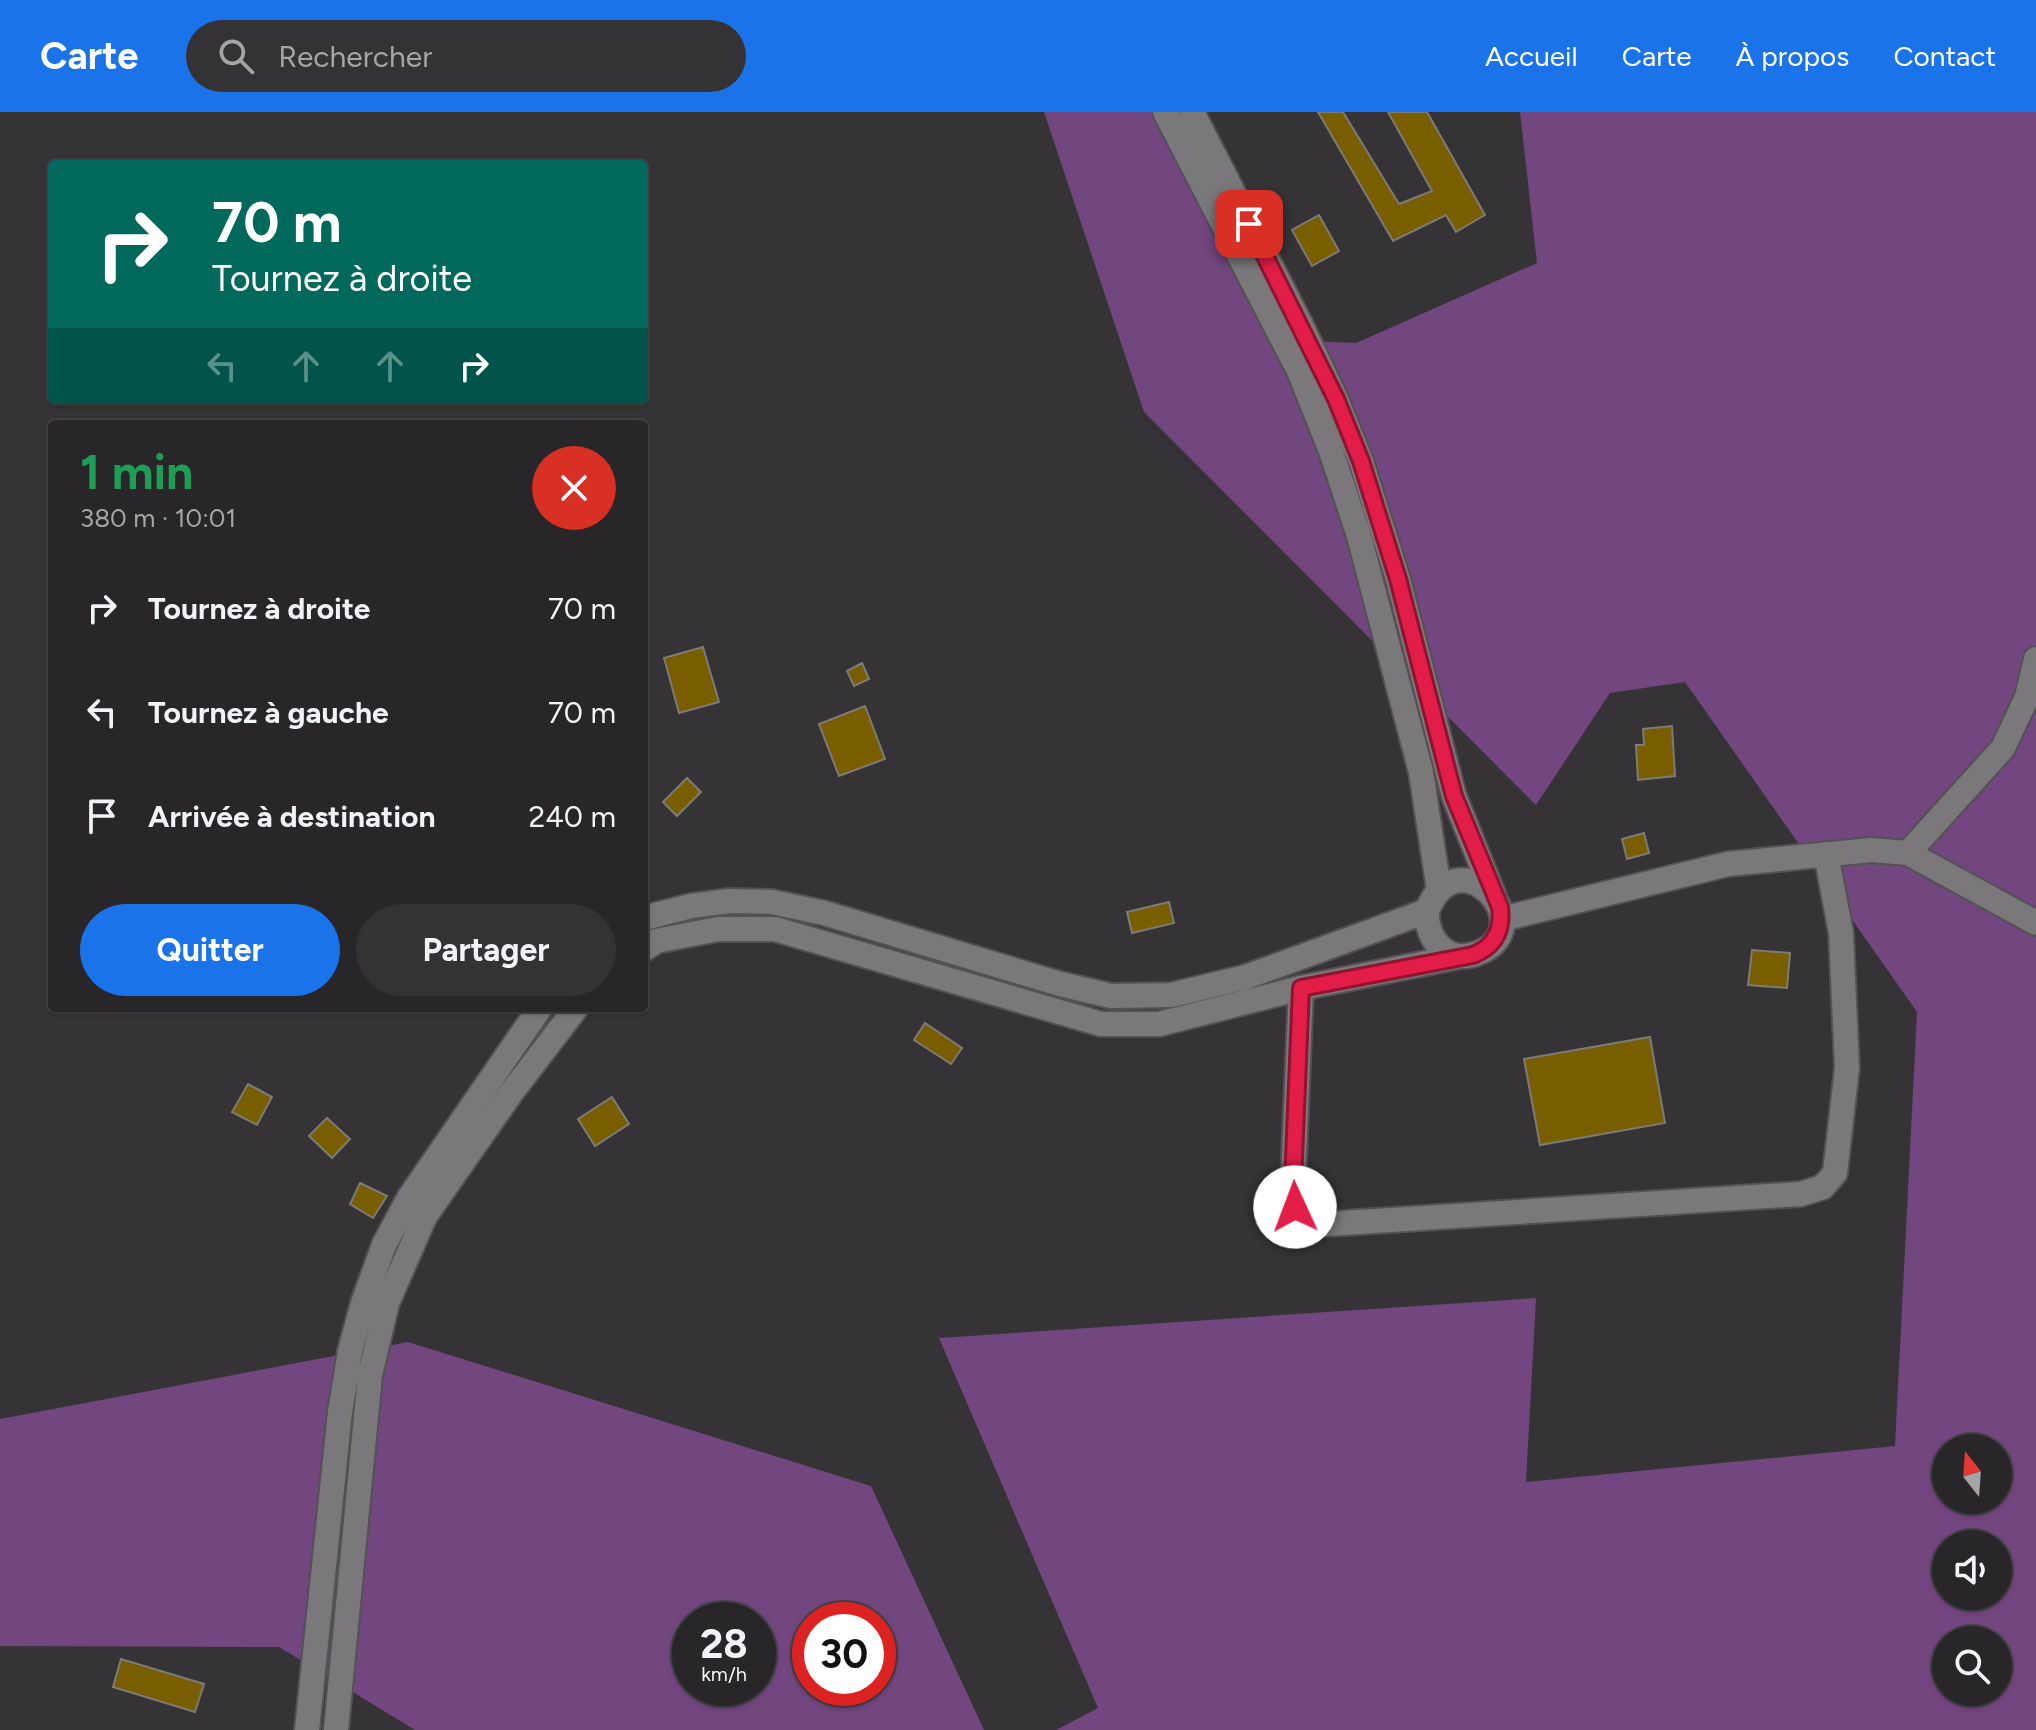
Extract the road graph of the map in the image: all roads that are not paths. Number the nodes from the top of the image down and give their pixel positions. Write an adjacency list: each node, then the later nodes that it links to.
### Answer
1 (1165, 112): 6 (street)
2 (1192, 112): 7 (street)
3 (2036, 659): 4 (street)
4 (1908, 853): 5 (street); 9 (street)
5 (1826, 854): 7 (street); 12 (street)
6 (1433, 900): 7 (street); 8 (street); 11 (street)
7 (1498, 908): 11 (street)
8 (648, 917)
9 (2036, 923)
10 (648, 946): 12 (street)
11 (1461, 956): 12 (street)
12 (1301, 988)
13 (537, 1012): 15 (street)
14 (573, 1012): 16 (street)
15 (307, 1730)
16 (336, 1730)

